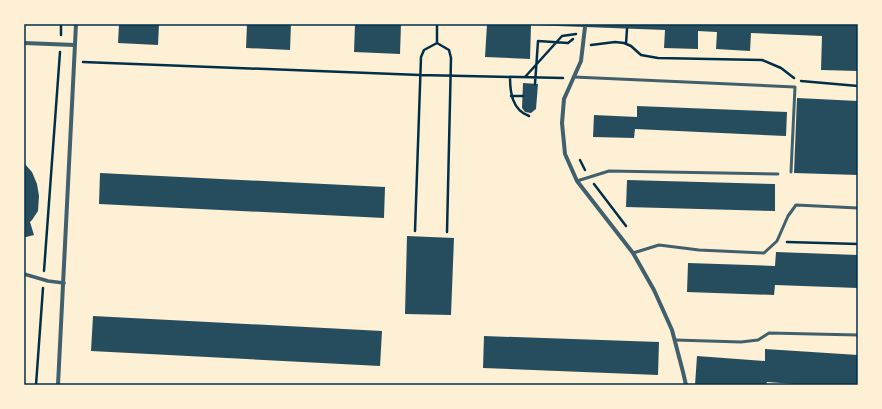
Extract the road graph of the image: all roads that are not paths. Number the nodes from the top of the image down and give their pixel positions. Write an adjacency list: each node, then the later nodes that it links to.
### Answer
1 (76, 24): 4 (street)
2 (585, 28): 5 (street)
3 (24, 43): 4 (street)
4 (75, 45): 12 (street)
5 (574, 77): 6 (lane); 8 (street)
6 (791, 172)
7 (778, 174): 8 (lane)
8 (577, 181): 10 (street)
9 (858, 208): 10 (lane)
10 (633, 253): 14 (street)
11 (24, 274): 12 (street)
12 (64, 283): 15 (street)
13 (858, 335): 14 (lane)
14 (675, 340): 16 (street)
15 (58, 385)
16 (686, 385)

